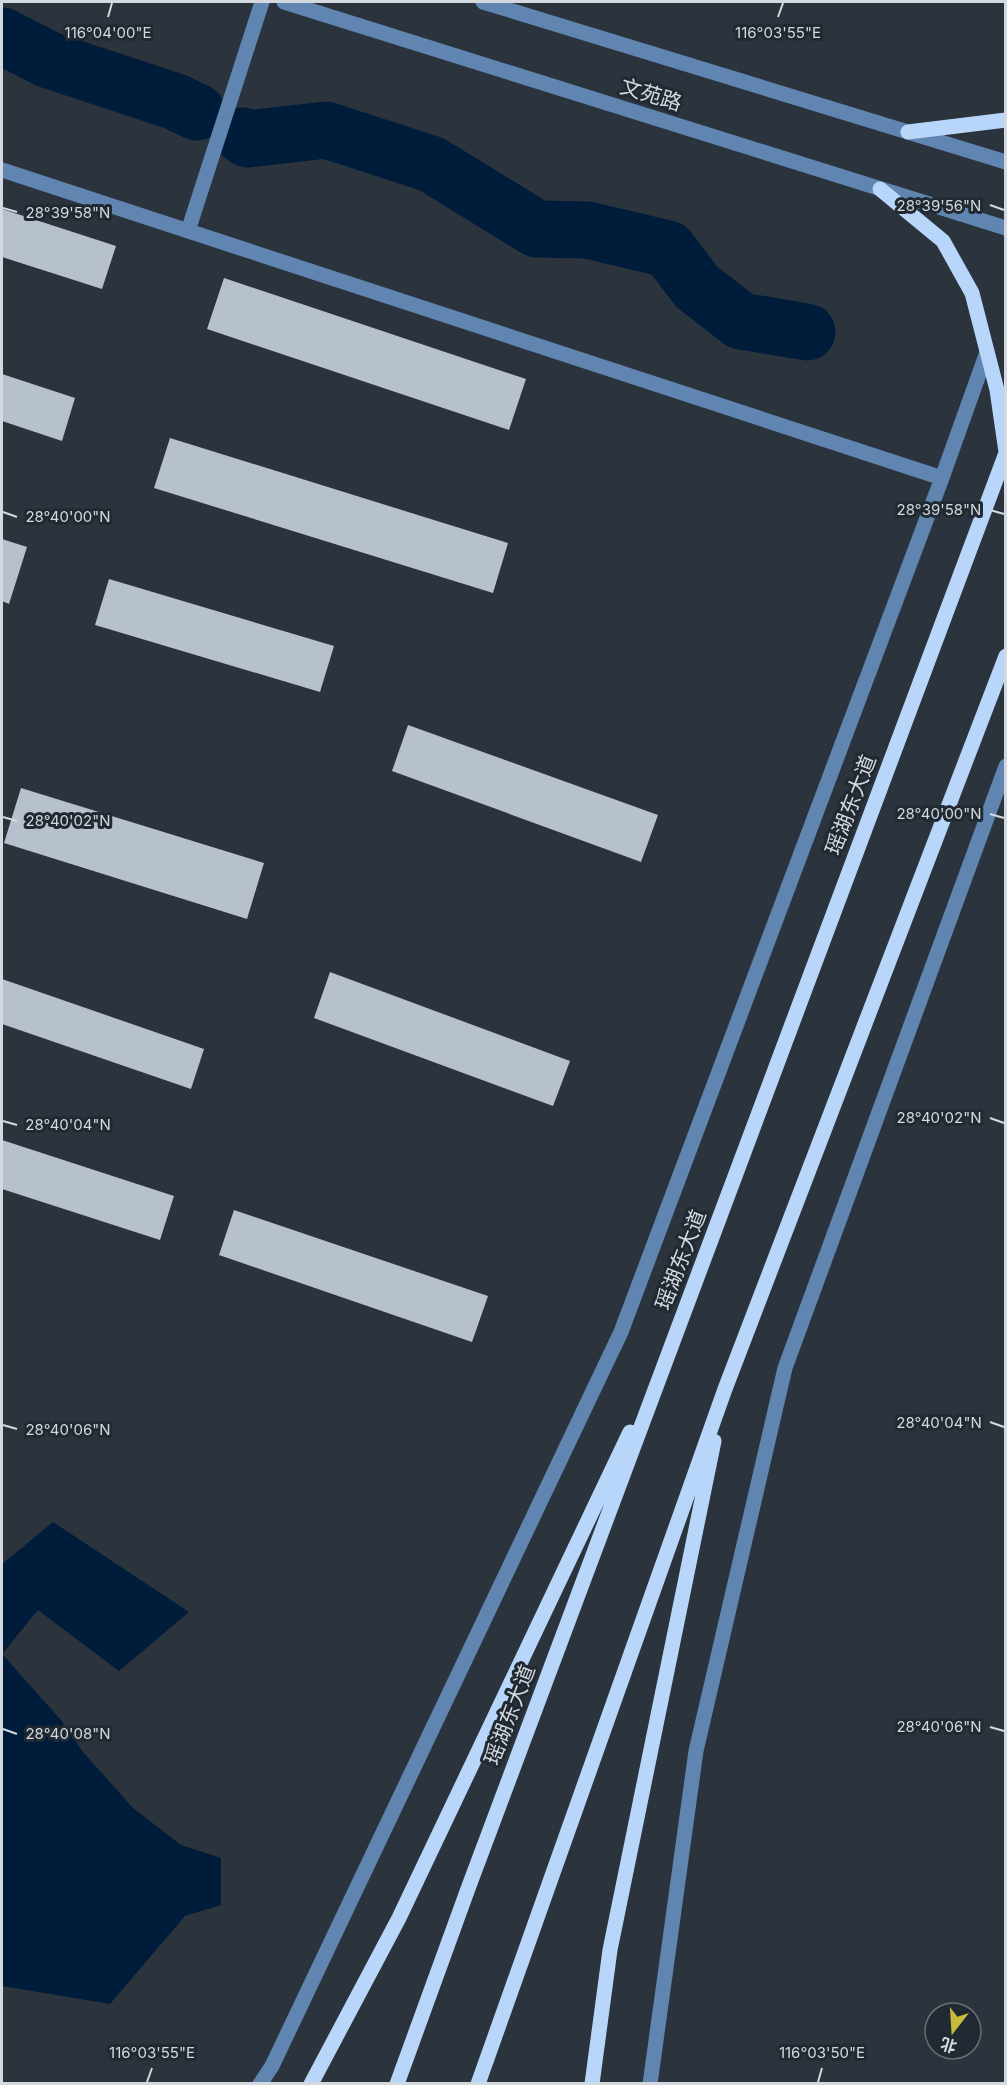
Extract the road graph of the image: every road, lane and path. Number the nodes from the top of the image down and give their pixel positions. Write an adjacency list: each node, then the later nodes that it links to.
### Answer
1 (262, 2): 10 (street)
2 (284, 2): 8 (street, 文苑路)
3 (483, 2): 5 (street)
4 (1005, 120): 5 (main road)
5 (908, 132): 6 (street)
6 (1005, 162)
7 (2, 170): 10 (street)
8 (880, 189): 9 (street, 文苑路); 11 (main road)
9 (1005, 228)
10 (188, 231): 13 (street)
11 (987, 352): 12 (main road); 13 (street)
12 (1005, 453): 16 (main road, 瑶湖东大道)
13 (942, 478): 18 (street)
14 (1005, 656): 17 (main road)
15 (1005, 766): 23 (street)
16 (674, 1340): 19 (main road); 20 (main road, 瑶湖东大道)
17 (724, 1389): 21 (main road); 22 (main road)
18 (260, 2084)
19 (311, 2084)
20 (397, 2084)
21 (478, 2084)
22 (592, 2084)
23 (650, 2084)

